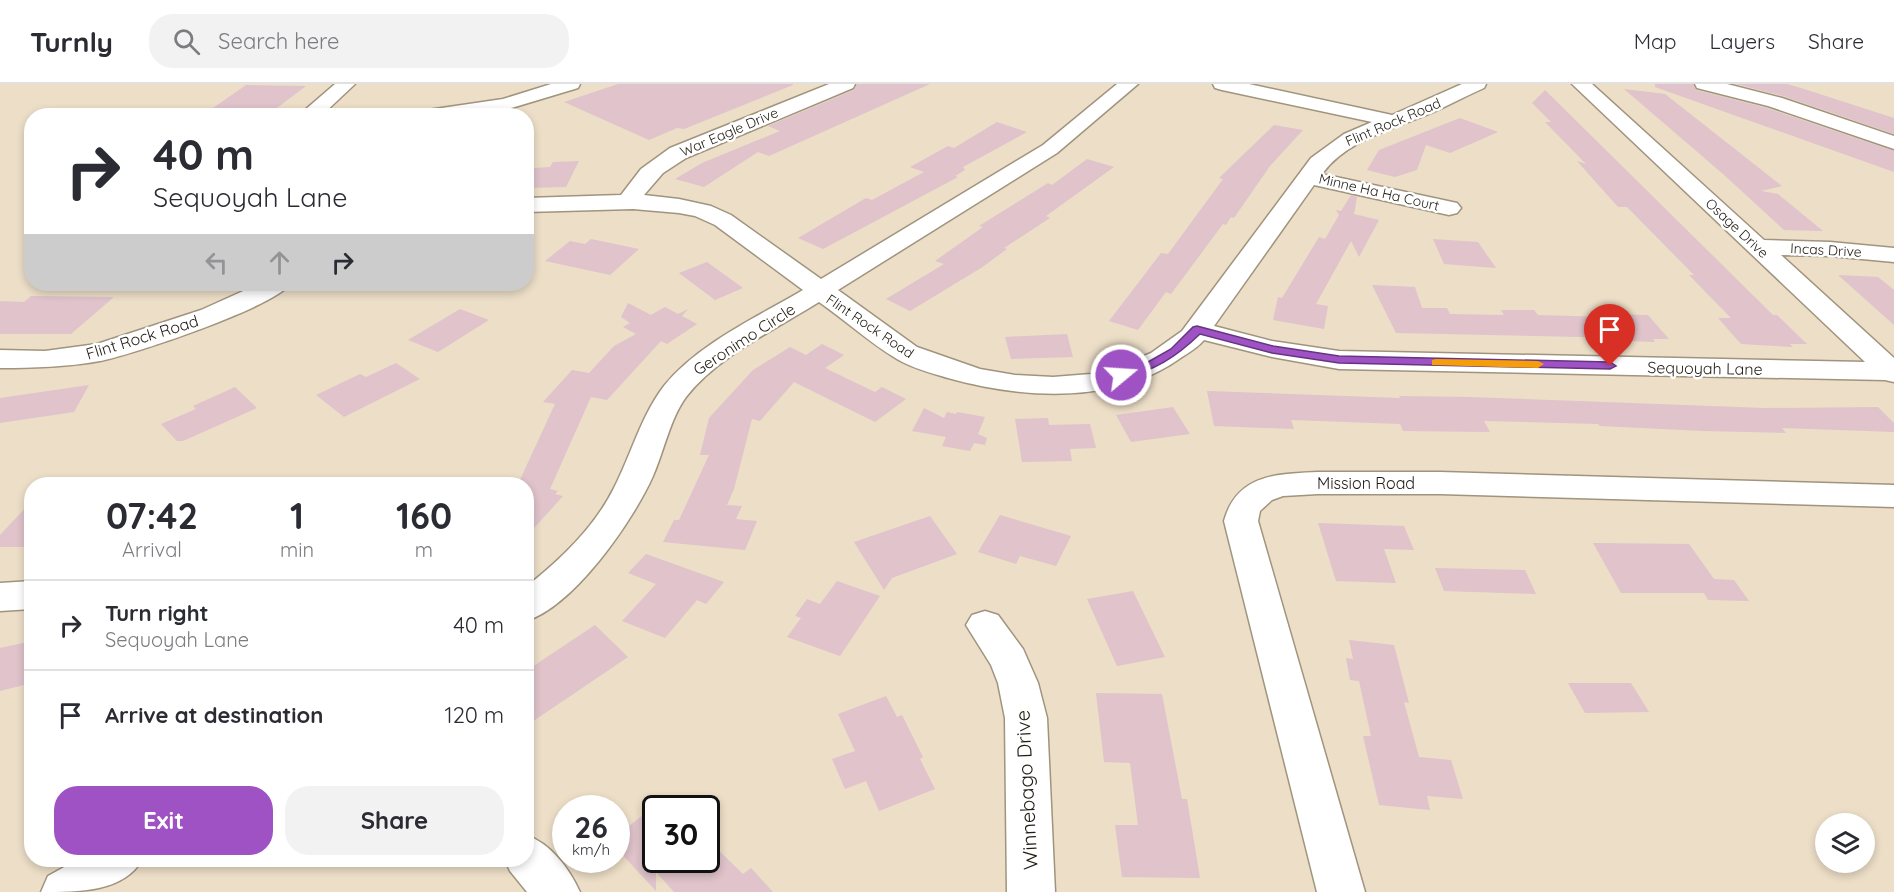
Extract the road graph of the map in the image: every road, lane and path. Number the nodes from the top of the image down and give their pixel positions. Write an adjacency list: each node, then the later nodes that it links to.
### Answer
1 (346, 84): 9 (street)
2 (571, 84): 10 (street)
3 (846, 84): 14 (street, War Eagle Drive)
4 (1129, 84): 20 (street, Geronimo Circle)
5 (1222, 84): 11 (street)
6 (1478, 84): 11 (street, Flint Rock Road)
7 (1581, 84): 17 (street, Osage Drive)
8 (1704, 84): 12 (street)
9 (318, 108)
10 (479, 108)
11 (1394, 121): 13 (street, Flint Rock Road)
12 (1894, 143)
13 (1308, 177): 16 (street, Minne Ha Ha Court); 21 (street, Flint Rock Road)
14 (628, 203): 15 (street, Flint Rock Road); 20 (street, Flint Rock Road)
15 (534, 205)
16 (1449, 208)
17 (1758, 248): 18 (street, Incas Drive); 23 (street, Osage Drive)
18 (1894, 255)
19 (265, 291): 22 (street, Flint Rock Road)
20 (819, 291): 21 (street, Flint Rock Road); 27 (street, Geronimo Circle)
21 (1197, 330): 23 (street, Sequoyah Lane)
22 (0, 359)
23 (1893, 372)
24 (1894, 496): 34 (street, Mission Road)
25 (24, 596): 26 (street)
26 (0, 597)
27 (534, 600)
28 (985, 625): 33 (street, Winnebago Drive)
29 (534, 866): 32 (street)
30 (107, 867): 31 (street)
31 (65, 892)
32 (556, 892)
33 (1031, 892)
34 (1341, 892)

